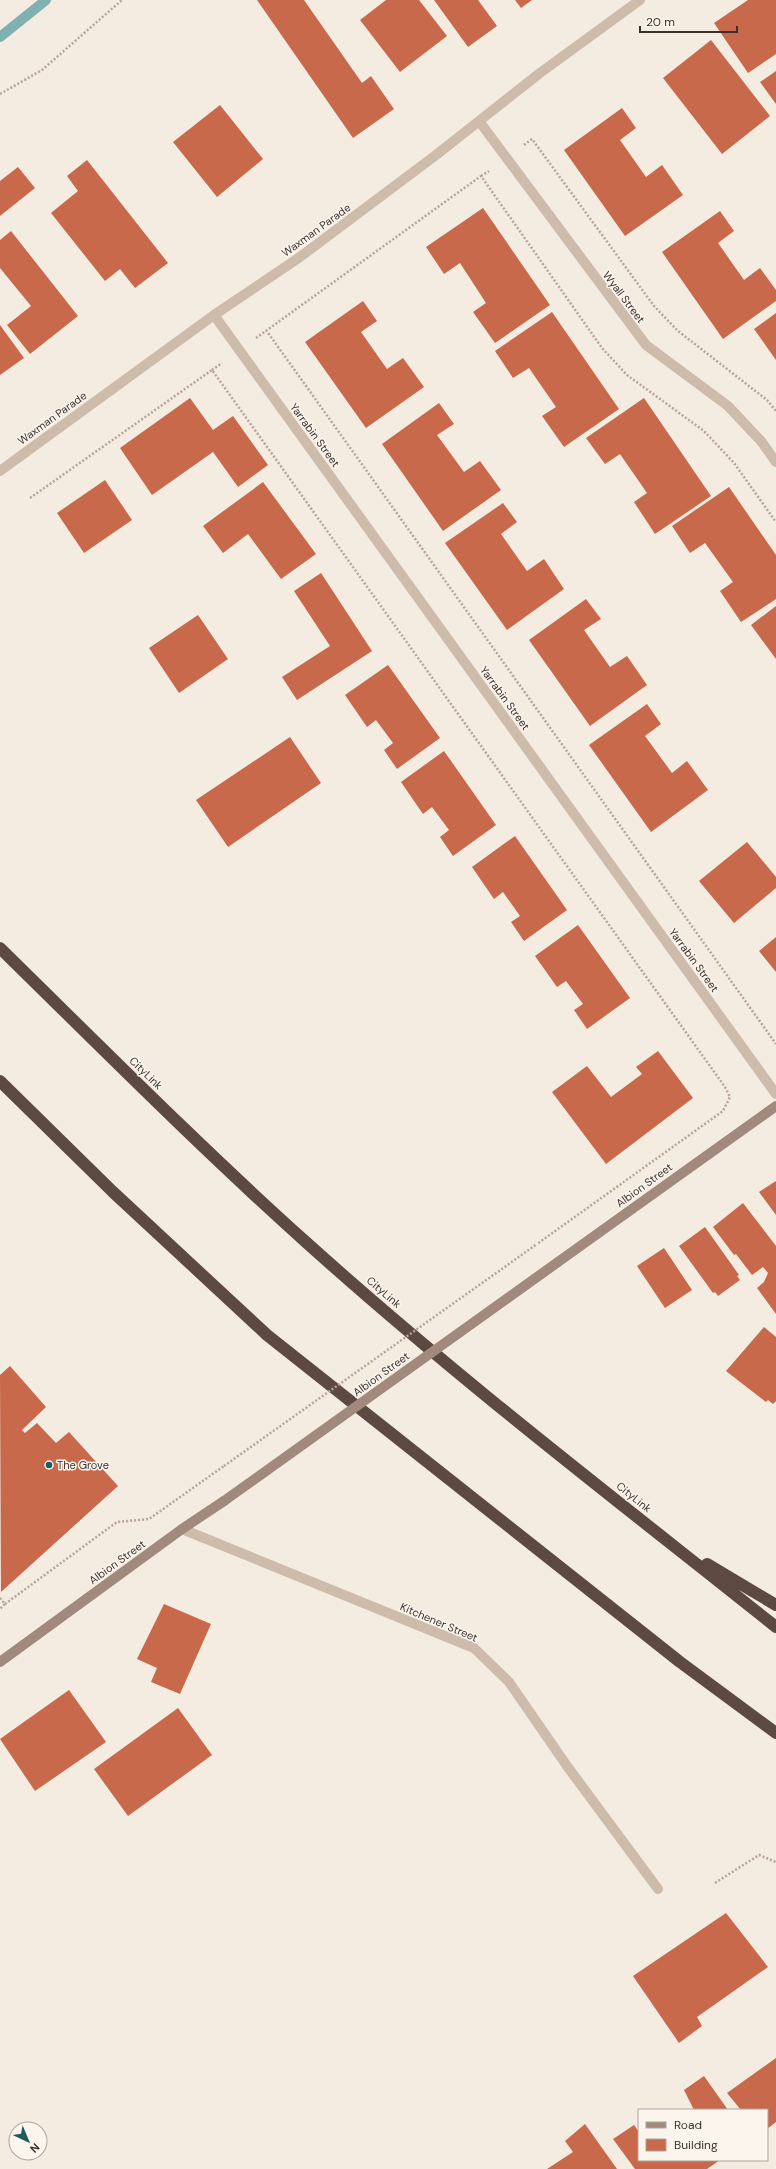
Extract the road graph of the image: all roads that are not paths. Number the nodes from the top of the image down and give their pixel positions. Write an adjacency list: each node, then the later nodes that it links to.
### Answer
1 (640, 0): 2 (street, Waxman Parade)
2 (479, 121): 3 (street, Waxman Parade); 4 (street, Wyall Street)
3 (214, 315): 5 (street, Waxman Parade); 8 (street, Yarrabin Street)
4 (776, 462)
5 (0, 470)
6 (0, 948): 11 (highway, CityLink)
7 (0, 1081): 15 (highway)
8 (776, 1094)
9 (776, 1106): 10 (street, Albion Street, bridge)
10 (182, 1529): 14 (street, Albion Street); 16 (street, Kitchener Street)
11 (668, 1541): 12 (highway); 13 (highway, CityLink)
12 (776, 1605)
13 (776, 1627)
14 (0, 1662)
15 (776, 1733)
16 (658, 1889)

